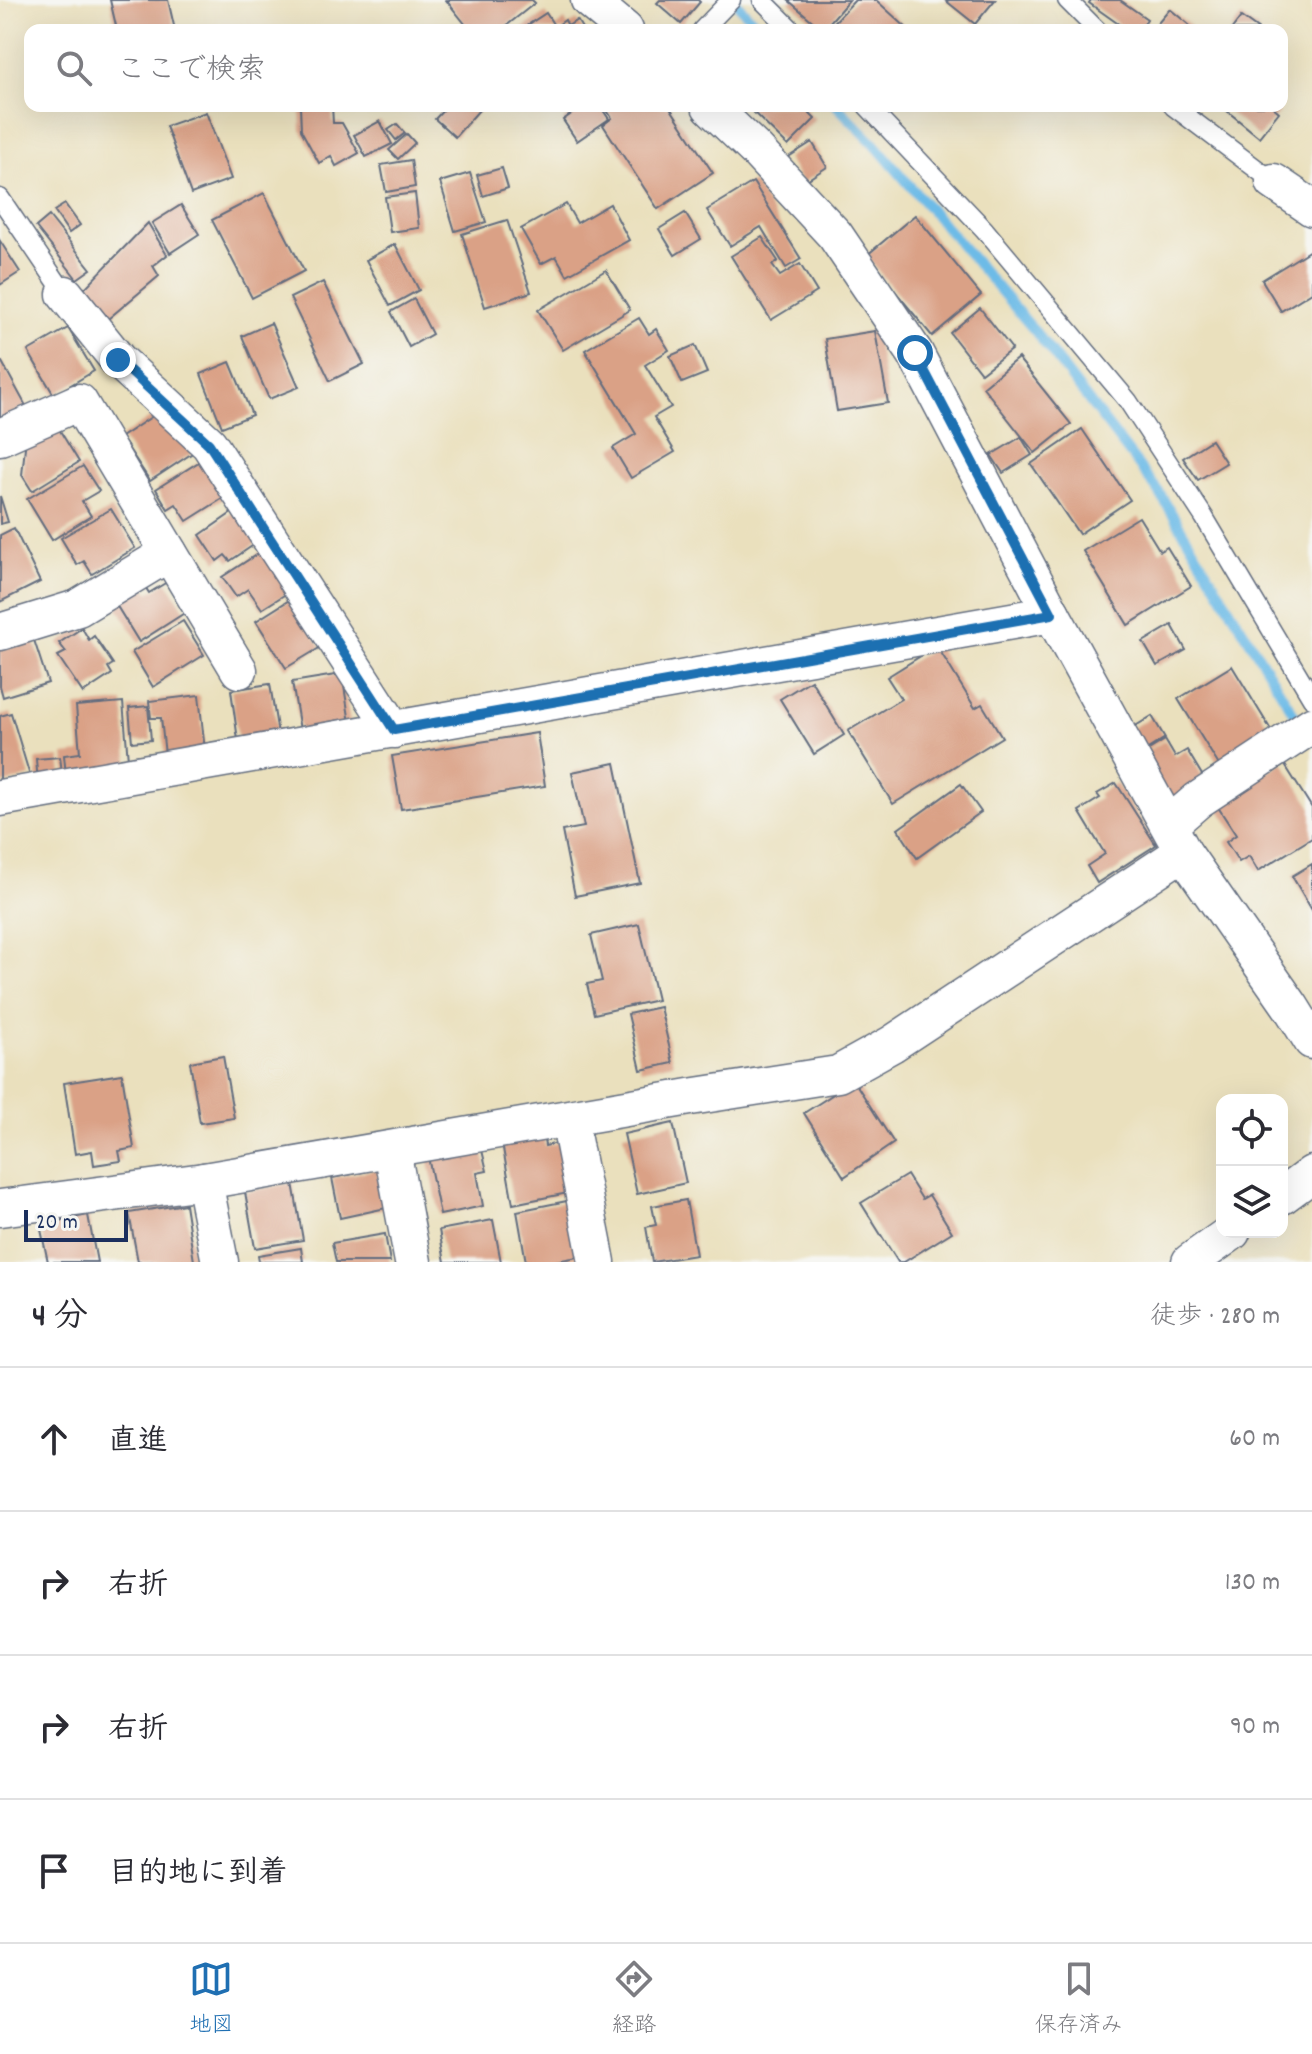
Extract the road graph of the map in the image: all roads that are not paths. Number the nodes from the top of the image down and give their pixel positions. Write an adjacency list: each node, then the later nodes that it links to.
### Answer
1 (589, 0): 5 (street)
2 (762, 0): 7 (lane)
3 (1067, 0): 8 (lane)
4 (728, 3): 6 (lane)
5 (618, 24)
6 (708, 24)
7 (786, 24)
8 (1091, 24)
9 (716, 112): 18 (street)
10 (873, 112): 21 (lane)
11 (1181, 112): 12 (lane)
12 (1274, 182): 14 (street)
13 (0, 198): 15 (lane)
14 (1312, 208)
15 (65, 294): 22 (street)
16 (0, 437): 17 (street)
17 (169, 553): 19 (street); 20 (street)
18 (1052, 614): 22 (street); 25 (street)
19 (0, 632)
20 (239, 670)
21 (1312, 698)
22 (394, 730): 24 (street)
23 (1304, 730): 25 (street)
24 (0, 798)
25 (1176, 838): 26 (street); 27 (street)
26 (1312, 1041)
27 (569, 1119): 28 (street); 36 (street)
28 (392, 1150): 30 (street); 35 (street)
29 (1312, 1174): 31 (street)
30 (204, 1181): 32 (street); 34 (street)
31 (1288, 1192)
32 (0, 1208)
33 (1224, 1238): 37 (street)
34 (220, 1262)
35 (413, 1262)
36 (597, 1262)
37 (1190, 1262)

